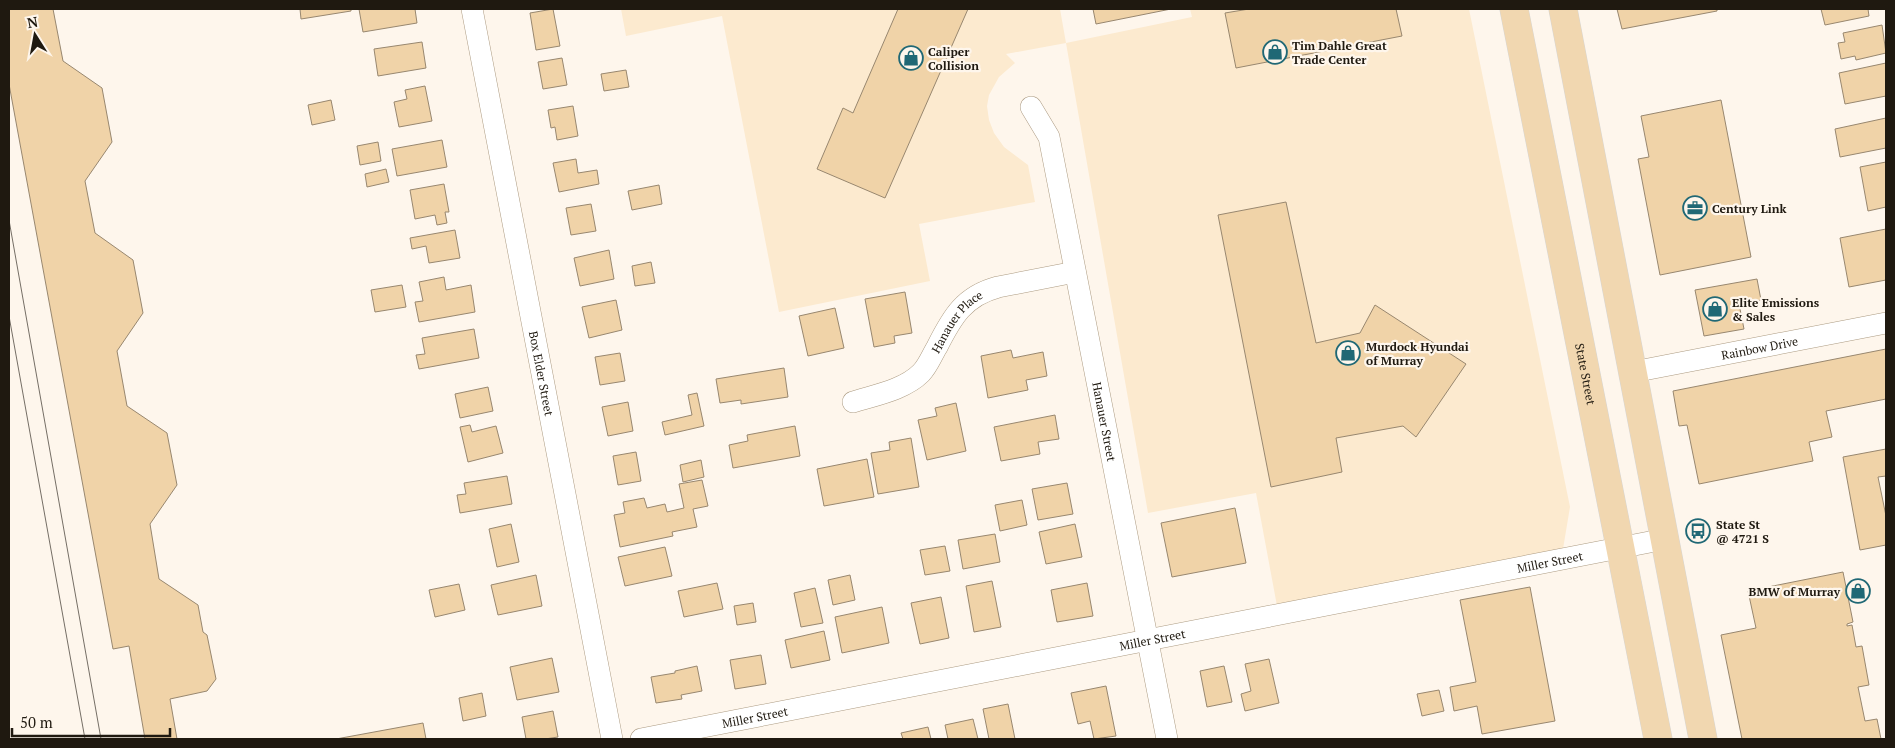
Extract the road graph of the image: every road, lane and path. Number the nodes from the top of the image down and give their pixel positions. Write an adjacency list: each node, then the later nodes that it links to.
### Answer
1 (472, 9): 12 (street, Box Elder Street)
2 (1514, 9): 10 (main road, State Street)
3 (1563, 9): 7 (main road)
4 (1031, 107): 5 (street, Hanauer Street)
5 (1075, 272): 8 (street, Hanauer Place); 11 (street, Hanauer Street)
6 (1886, 323): 7 (street, Rainbow Drive)
7 (1633, 372): 9 (main road)
8 (853, 402)
9 (1665, 539): 10 (street, Miller Street); 16 (main road)
10 (1619, 548): 11 (street, Miller Street); 15 (main road, State Street)
11 (1147, 640): 13 (street, Miller Street); 14 (street, Hanauer Street)
12 (612, 739)
13 (641, 739)
14 (1167, 739)
15 (1658, 739)
16 (1703, 739)

